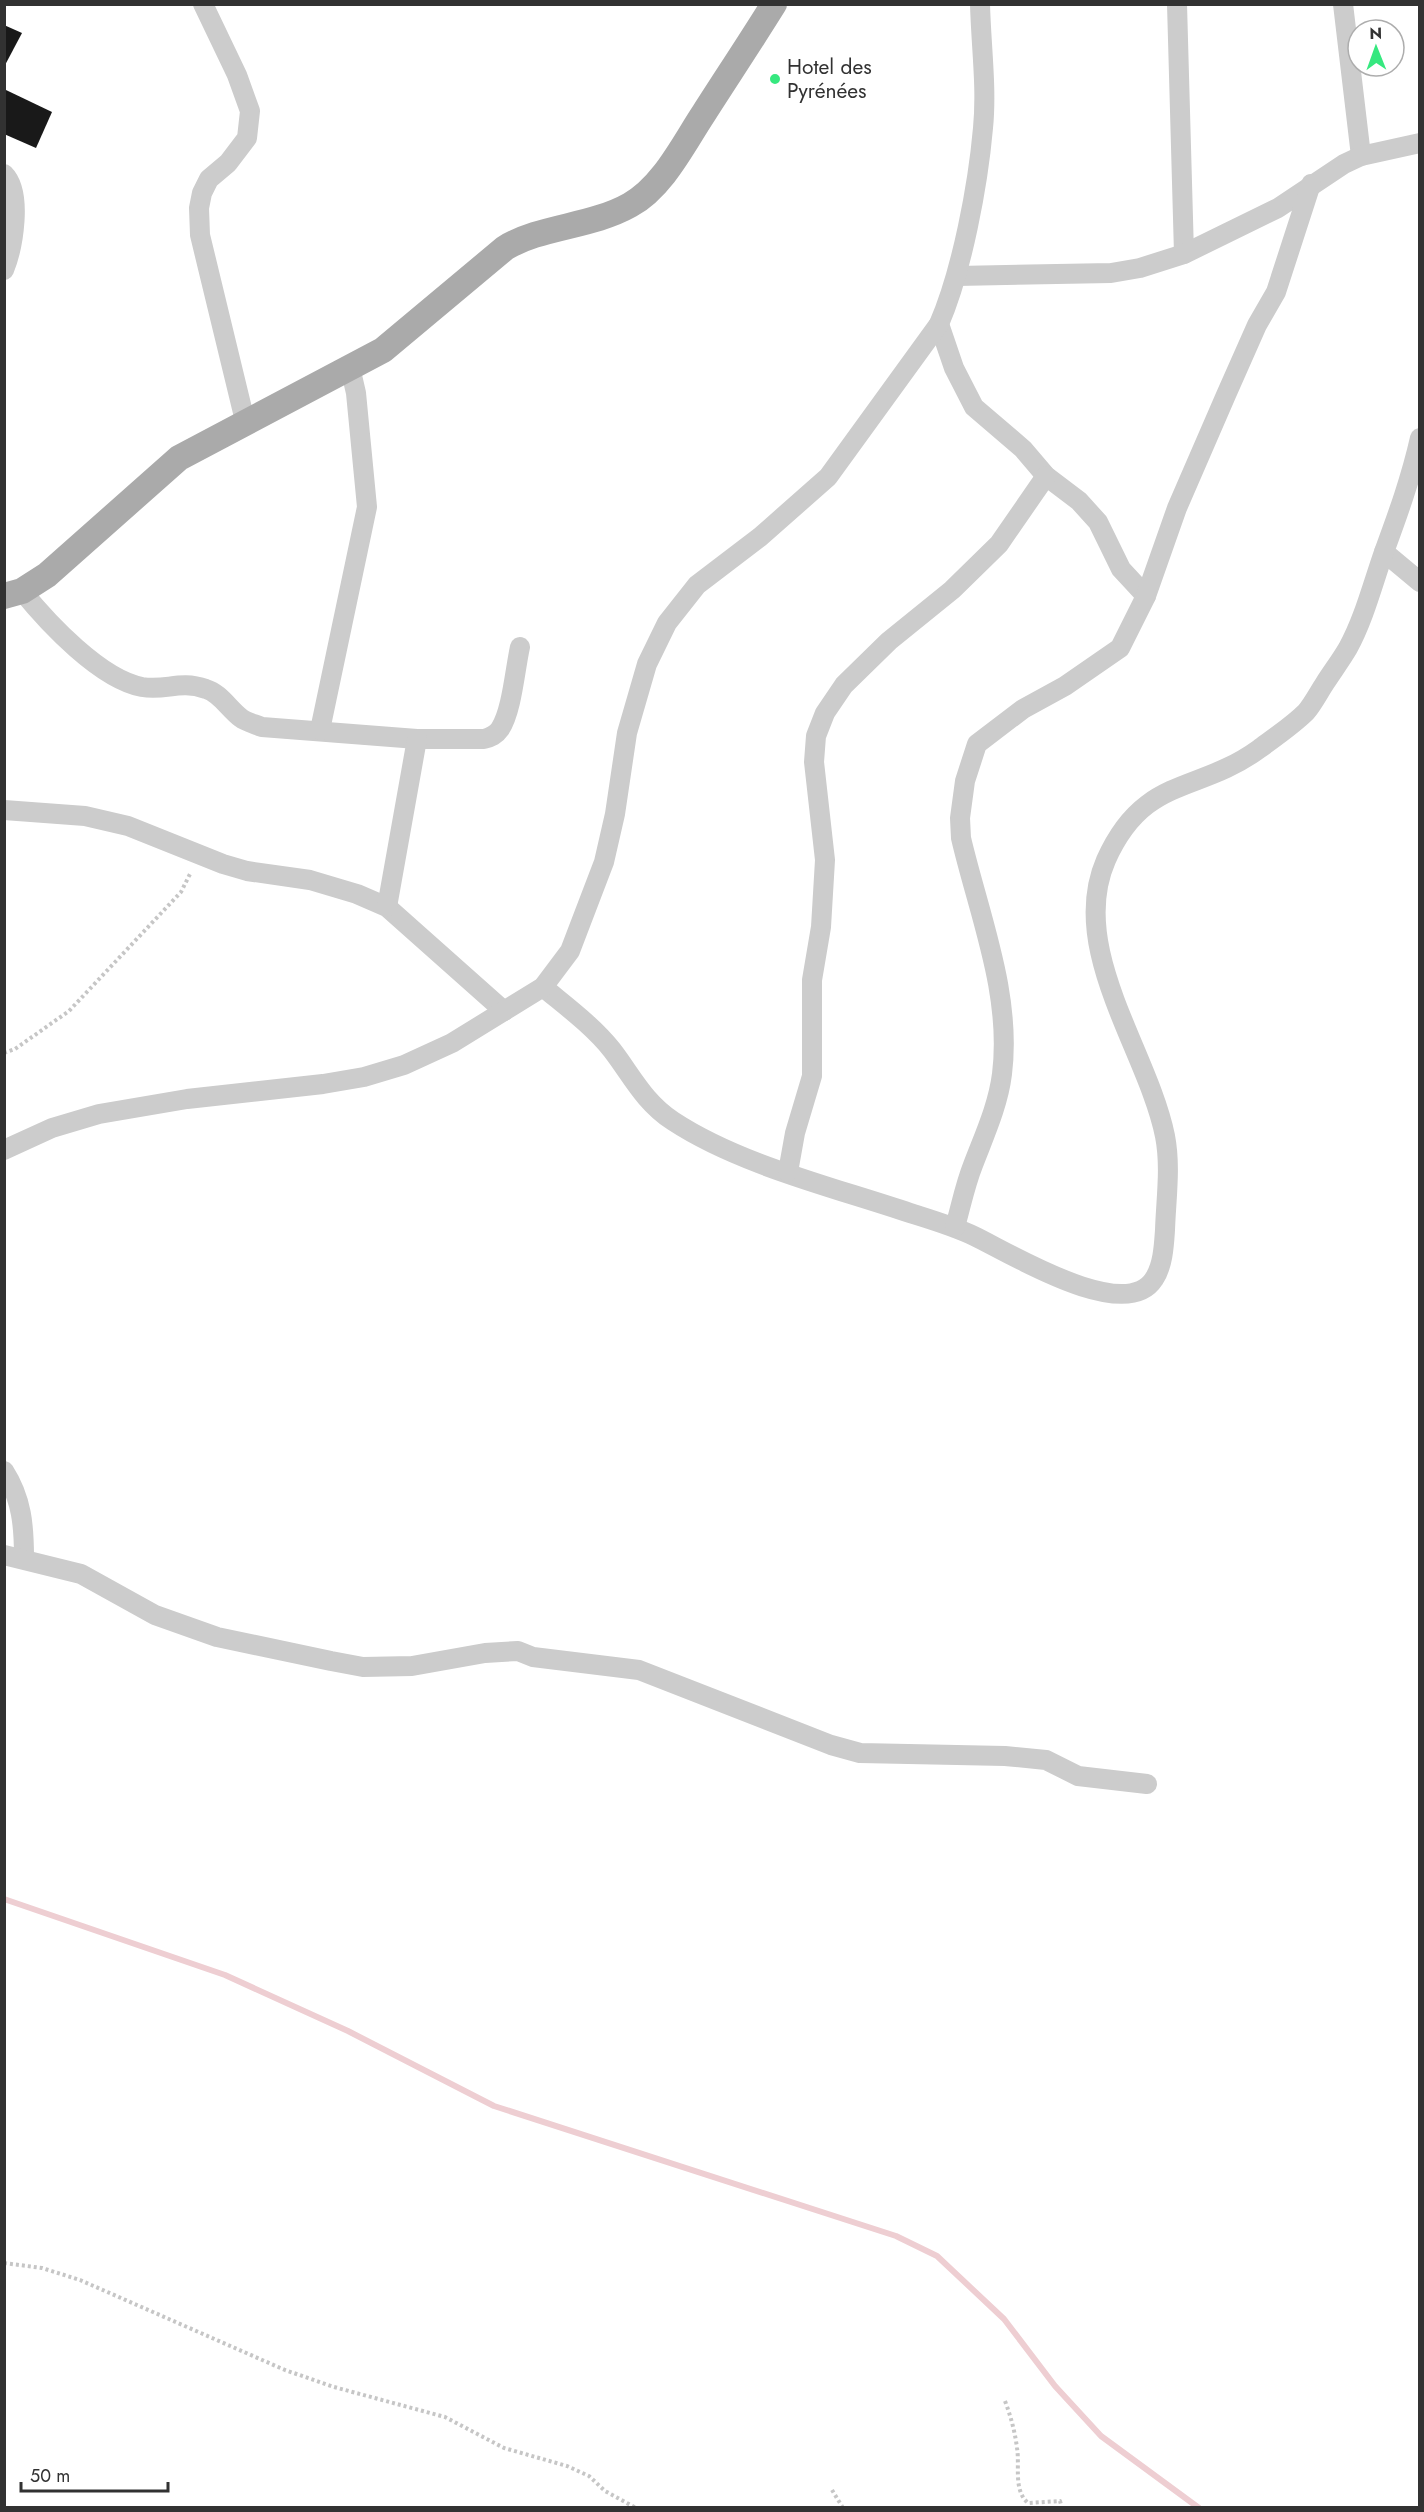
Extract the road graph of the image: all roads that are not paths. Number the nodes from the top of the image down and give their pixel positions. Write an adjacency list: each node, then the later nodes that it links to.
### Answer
1 (203, 4): 15 (street)
2 (774, 4): 14 (main road)
3 (981, 4): 12 (street)
4 (1177, 4): 10 (street)
5 (1343, 4): 7 (street)
6 (1419, 143): 7 (street)
7 (1361, 156): 9 (street)
8 (4, 174): 11 (street)
9 (1311, 184): 10 (street); 21 (street)
10 (1184, 254): 12 (street)
11 (4, 270)
12 (957, 276): 13 (street)
13 (939, 324): 17 (street); 27 (street)
14 (350, 367): 15 (main road); 23 (street)
15 (246, 425): 20 (main road)
16 (1419, 438): 18 (street)
17 (1046, 476): 21 (street); 30 (street)
18 (1384, 552): 19 (street); 31 (street)
19 (1419, 582)
20 (13, 593): 23 (street)
21 (1146, 596): 31 (street)
22 (520, 647): 24 (street)
23 (320, 730): 24 (street)
24 (417, 739): 26 (street)
25 (4, 810): 26 (street)
26 (387, 907): 28 (street)
27 (543, 987): 28 (street); 30 (street)
28 (504, 1011): 29 (street)
29 (4, 1150)
30 (788, 1172): 31 (street)
31 (955, 1227)
32 (4, 1471): 33 (street)
33 (14, 1556): 34 (street)
34 (1147, 1784)

